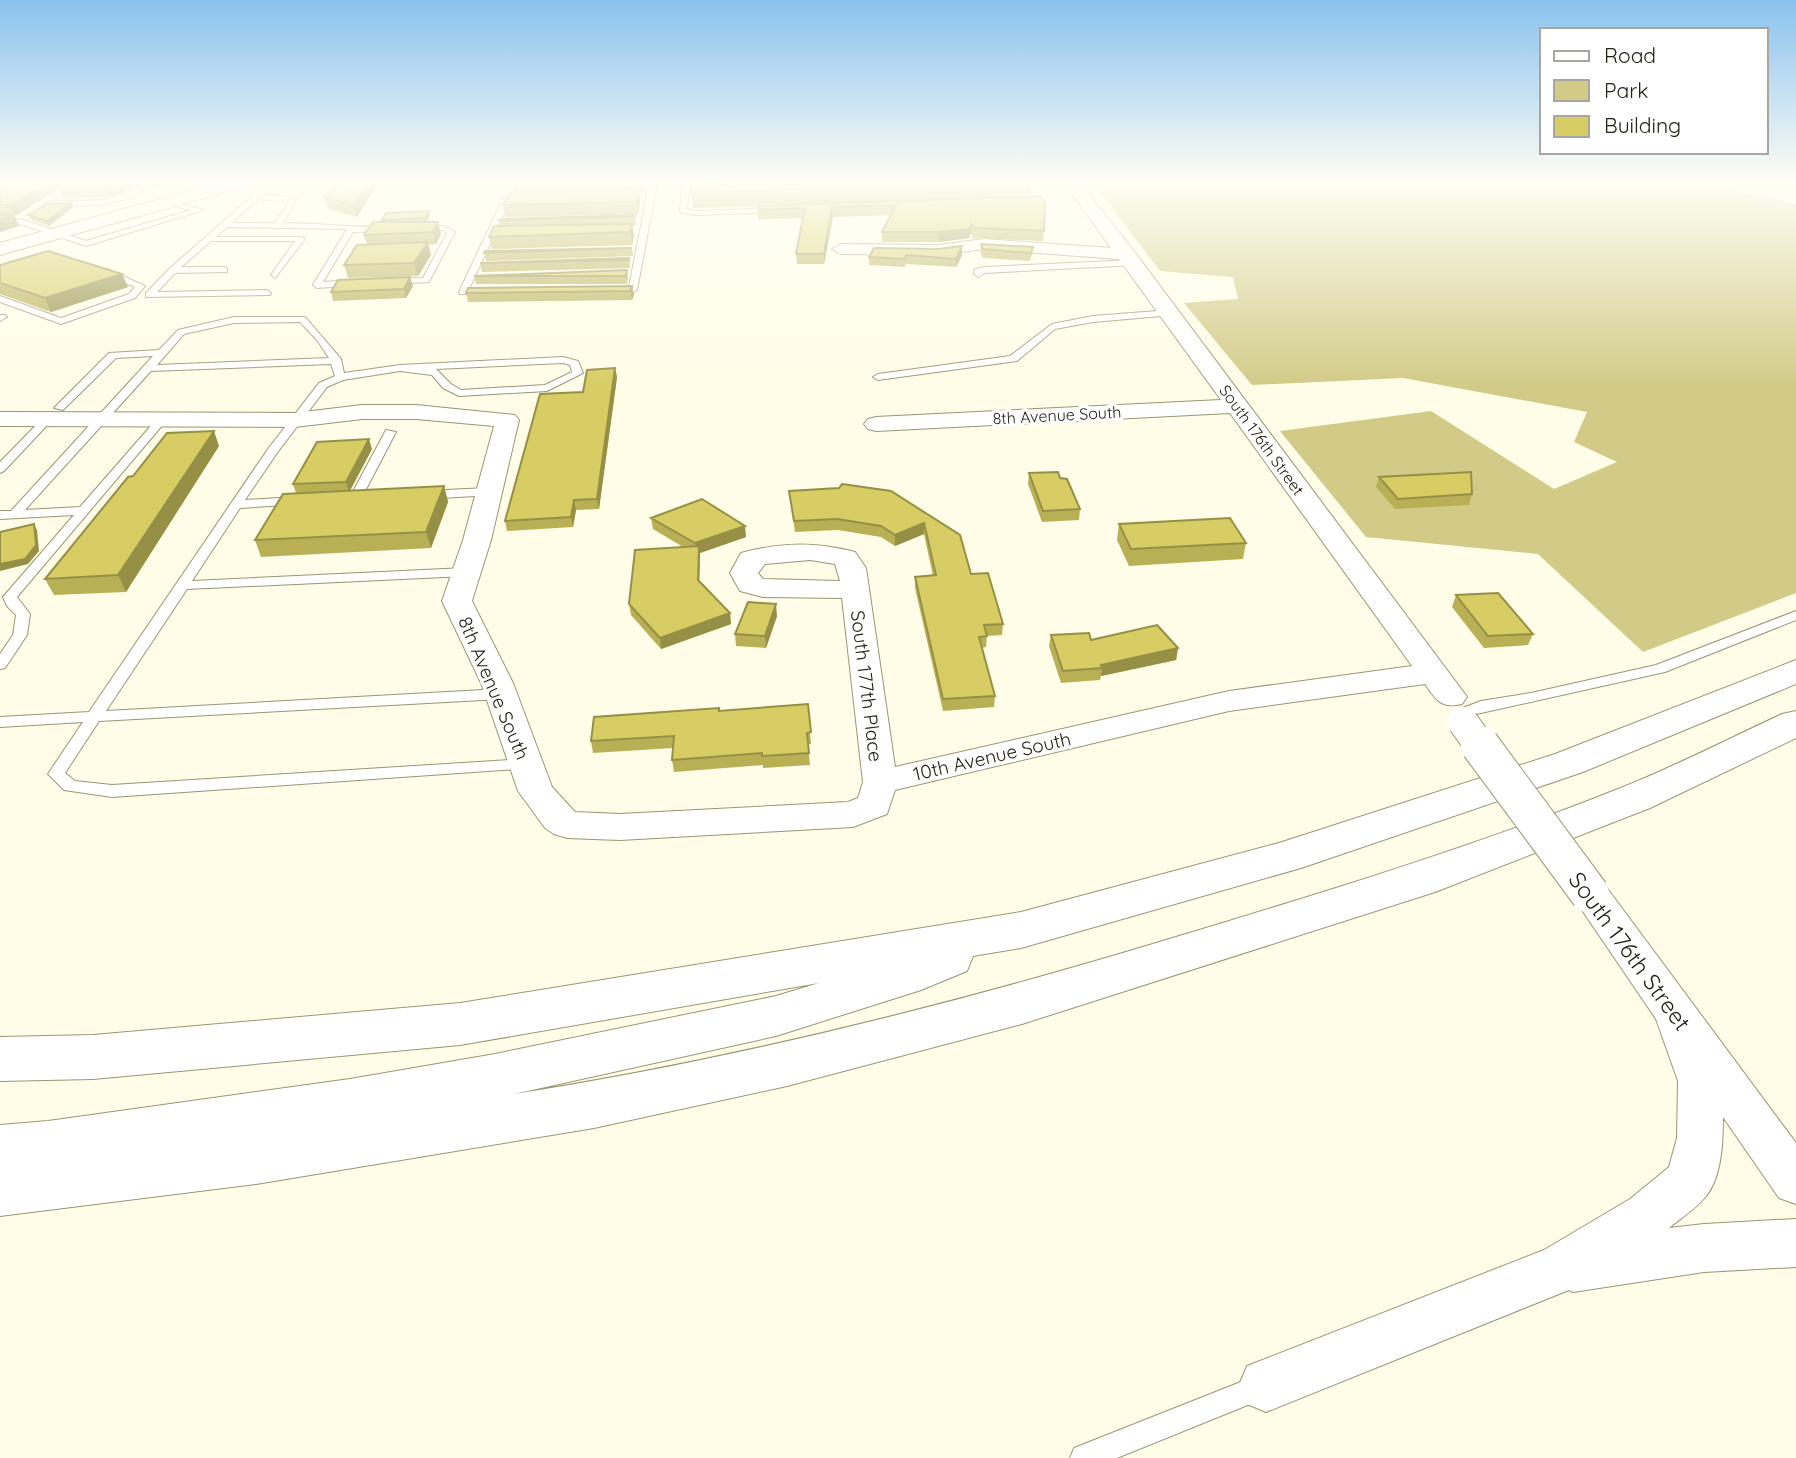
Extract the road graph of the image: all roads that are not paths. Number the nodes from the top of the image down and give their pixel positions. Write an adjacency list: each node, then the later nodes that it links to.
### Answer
1 (193, 252): 18 (lane)
2 (292, 252): 23 (lane)
3 (440, 252): 26 (lane)
4 (481, 252): 10 (lane)
5 (639, 252): 13 (lane)
6 (1068, 252): 12 (street)
7 (1125, 252): 12 (street, South 176th Street)
8 (350, 253): 9 (lane)
9 (337, 254): 27 (lane)
10 (480, 255): 11 (lane); 16 (lane)
11 (494, 255)
12 (1130, 258): 22 (lane); 32 (street, South 176th Street)
13 (638, 261): 14 (lane); 20 (lane)
14 (624, 262)
15 (488, 266): 16 (lane)
16 (474, 267): 24 (lane)
17 (98, 269): 31 (lane)
18 (173, 270): 19 (lane); 30 (lane)
19 (224, 270)
20 (636, 273): 21 (lane); 28 (lane)
21 (622, 274)
22 (978, 274)
23 (275, 275)
24 (469, 279): 25 (lane); 29 (lane)
25 (483, 279)
26 (385, 282)
27 (372, 283)
28 (606, 290)
29 (502, 292)
30 (267, 293)
31 (0, 299)
32 (1170, 313): 38 (lane); 39 (street, South 176th Street)
33 (162, 353): 34 (lane); 35 (lane); 40 (lane)
34 (337, 361): 35 (lane); 37 (lane)
35 (149, 368): 44 (lane)
36 (400, 368): 36 (lane); 37 (lane)
37 (340, 377): 42 (lane)
38 (878, 377)
39 (1237, 406): 46 (street, 8th Avenue South); 64 (street, South 176th Street)
40 (53, 414): 41 (street); 44 (street); 48 (lane)
41 (0, 419)
42 (295, 420): 43 (street); 45 (street); 47 (street); 53 (lane)
43 (507, 420): 47 (street); 49 (street, 8th Avenue South)
44 (99, 422): 45 (street); 55 (lane)
45 (160, 422): 54 (lane)
46 (876, 424)
47 (390, 432): 51 (lane)
48 (0, 469)
49 (488, 492): 50 (lane); 57 (street, 8th Avenue South)
50 (409, 495)
51 (356, 498)
52 (317, 500): 53 (lane)
53 (238, 504): 58 (lane)
54 (84, 511): 55 (lane); 61 (lane)
55 (15, 514): 56 (lane)
56 (0, 515)
57 (466, 572): 58 (lane); 63 (street, 8th Avenue South)
58 (184, 585): 65 (lane)
59 (855, 590): 69 (street, South 177th Place)
60 (1796, 615): 64 (lane)
61 (0, 665)
62 (1796, 671): 70 (main road)
63 (501, 694): 65 (lane); 68 (street, 8th Avenue South)
64 (1449, 697): 69 (street, 10th Avenue South); 71 (street, South 176th Street, bridge)
65 (96, 716): 66 (lane); 68 (lane)
66 (0, 722)
67 (1796, 723): 75 (main road)
68 (526, 764): 69 (street, 8th Avenue South)
69 (880, 782)
70 (1020, 930): 72 (main road); 73 (main road)
71 (1676, 1016): 74 (street, South 176th Street); 77 (street)
72 (0, 1059)
73 (0, 1150)
74 (1796, 1182)
75 (0, 1190)
76 (1796, 1243): 77 (street)
77 (1560, 1269): 78 (street)
78 (1266, 1385): 79 (lane)
79 (1084, 1458)

